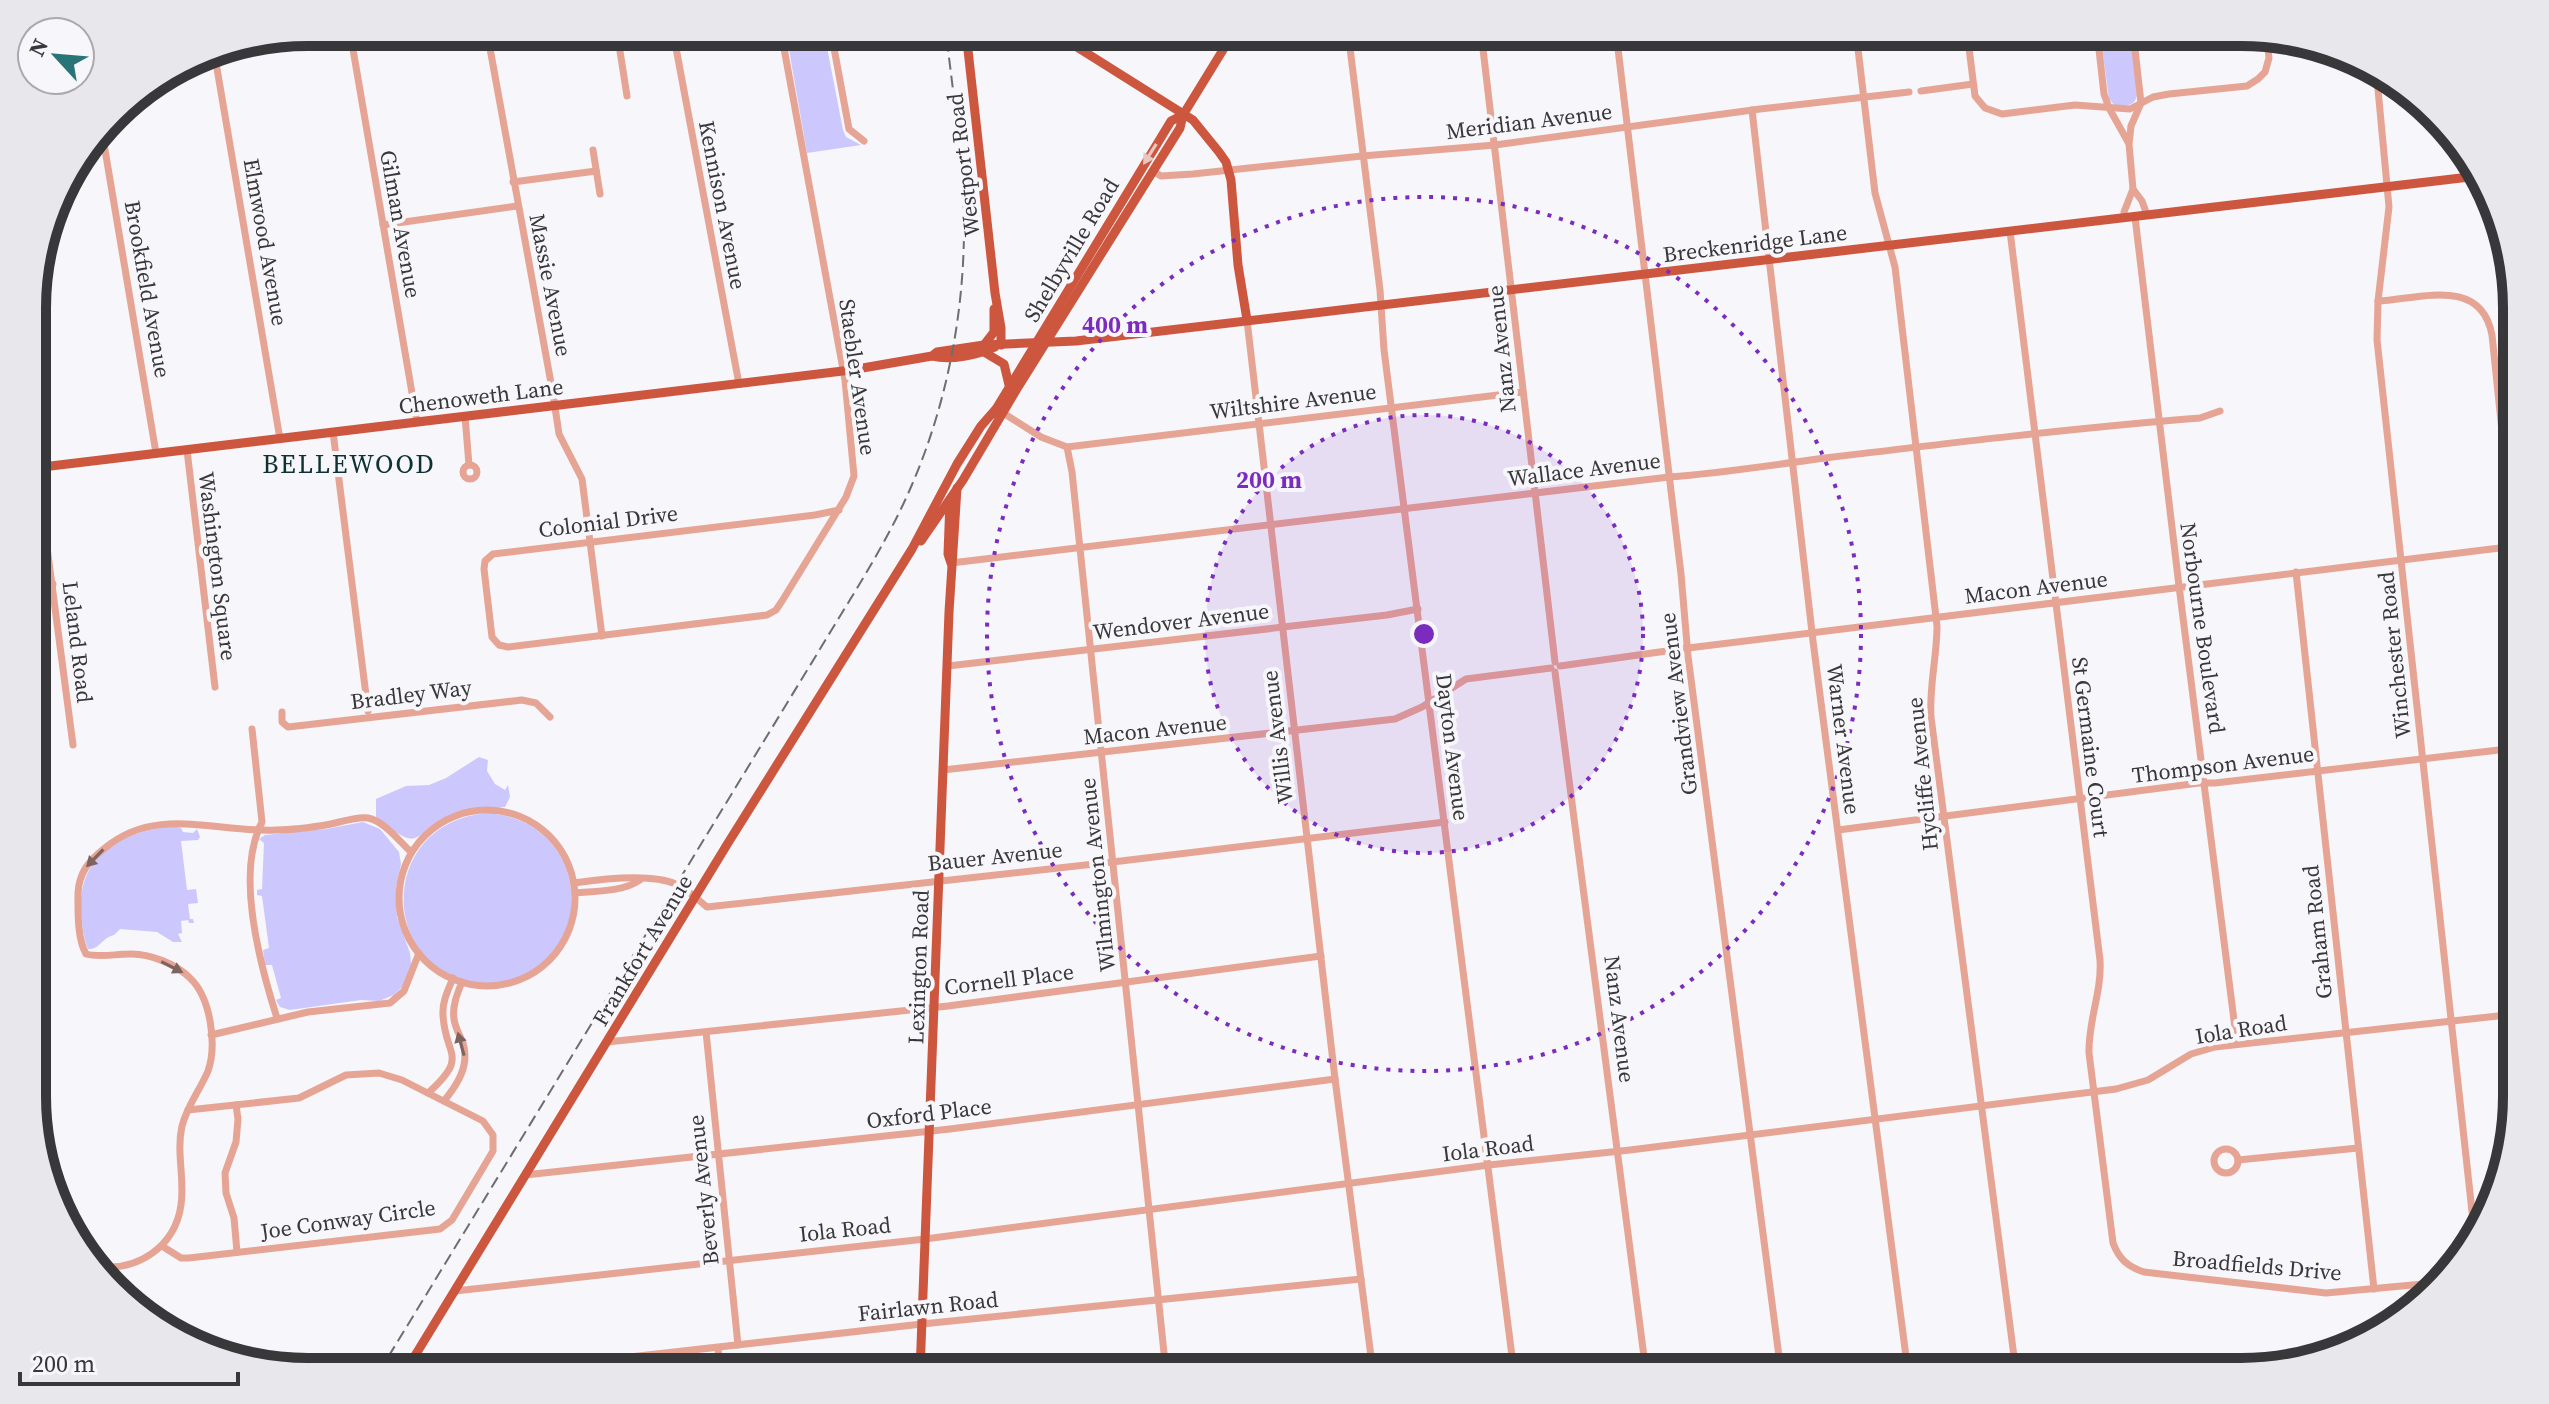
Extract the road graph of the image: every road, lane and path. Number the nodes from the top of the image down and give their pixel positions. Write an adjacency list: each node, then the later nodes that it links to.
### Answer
1 (352, 46): 48 (street, Gilman Avenue)
2 (489, 46): 41 (street, Massie Avenue)
3 (619, 46): 24 (street)
4 (676, 46): 62 (street, Kennison Avenue)
5 (784, 46): 61 (street, Staebler Avenue)
6 (834, 46): 31 (street)
7 (968, 46): 54 (main road, Westport Road)
8 (1075, 46): 29 (main road, Willis Avenue)
9 (1225, 46): 29 (main road, Shelbyville Road)
10 (1350, 46): 36 (street, Dayton Avenue)
11 (1483, 46): 34 (street, Nanz Avenue)
12 (1618, 46): 30 (street, Grandview Avenue)
13 (1858, 46): 25 (street, Hycliffe Avenue)
14 (1969, 46): 20 (street)
15 (2099, 46): 27 (street, Norbourne Boulevard)
16 (2135, 46): 26 (street, Norbourne Boulevard)
17 (2279, 49): 18 (street)
18 (2268, 50): 26 (street)
19 (216, 63): 76 (street, Elmwood Avenue)
20 (1973, 84): 22 (street); 27 (street)
21 (2378, 85): 42 (street, Winchester Road)
22 (1921, 91)
23 (1909, 92): 25 (street, Meridian Avenue)
24 (627, 96)
25 (1863, 96): 28 (street, Meridian Avenue); 50 (street, Hycliffe Avenue)
26 (2141, 103): 27 (street); 33 (street, Norbourne Boulevard)
27 (2109, 108): 33 (street, Norbourne Boulevard)
28 (1752, 110): 30 (street, Meridian Avenue); 51 (street, Warner Avenue)
29 (1183, 115): 38 (main road, Shelbyville Road); 39 (main road, Willis Avenue); 58 (main road, Shelbyville Road, one-way to 58)
30 (1627, 127): 34 (street, Meridian Avenue); 52 (street, Grandview Avenue)
31 (864, 141)
32 (104, 144): 80 (street, Brookfield Avenue)
33 (2129, 144): 43 (street, Norbourne Boulevard)
34 (1495, 145): 36 (street, Meridian Avenue); 53 (street, Nanz Avenue)
35 (593, 150): 37 (street)
36 (1362, 156): 39 (street, Meridian Avenue); 56 (street, Dayton Avenue)
37 (596, 171): 41 (street); 44 (street)
38 (1153, 171): 39 (street, Meridian Avenue); 58 (main road, Shelbyville Road)
39 (1229, 171): 57 (main road, Willis Avenue)
40 (2468, 177): 42 (main road, Breckenridge Lane)
41 (513, 182): 45 (street, Massie Avenue)
42 (2389, 187): 46 (main road, Breckenridge Lane); 55 (street, Winchester Road)
43 (2133, 189): 46 (street, Norbourne Boulevard); 47 (street, Norbourne Boulevard)
44 (600, 194)
45 (517, 206): 48 (street); 65 (street, Massie Avenue)
46 (2147, 215): 47 (main road, Breckenridge Lane)
47 (2130, 217): 49 (main road, Breckenridge Lane); 70 (street, Norbourne Boulevard)
48 (383, 225): 71 (street, Gilman Avenue)
49 (2010, 231): 50 (main road, Breckenridge Lane); 75 (street, St Germaine Court)
50 (1889, 245): 51 (main road, Breckenridge Lane); 78 (street, Hycliffe Avenue)
51 (1768, 259): 52 (main road, Breckenridge Lane); 81 (street, Warner Avenue)
52 (1643, 274): 53 (main road, Breckenridge Lane); 84 (street, Grandview Avenue)
53 (1512, 289): 56 (main road, Breckenridge Lane); 64 (street, Nanz Avenue)
54 (995, 293): 59 (main road, Westport Road); 60 (main road, Westport Road)
55 (2378, 301): 73 (street); 100 (street, Winchester Road)
56 (1381, 304): 57 (main road, Breckenridge Lane); 66 (street, Dayton Avenue)
57 (1247, 320): 58 (main road, Breckenridge Lane); 72 (street, Willis Avenue)
58 (1041, 343): 59 (main road, Chenoweth Lane); 63 (main road, Shelbyville Road); 67 (main road, Shelbyville Road)
59 (999, 346): 60 (main road, Chenoweth Lane)
60 (984, 349): 61 (main road, Chenoweth Lane); 63 (main road)
61 (842, 371): 62 (main road, Chenoweth Lane); 89 (street, Staebler Avenue)
62 (739, 384): 65 (main road, Chenoweth Lane)
63 (1009, 385): 67 (main road, Shelbyville Road)
64 (1523, 392): 66 (street, Wiltshire Avenue); 86 (street, Nanz Avenue)
65 (553, 406): 69 (main road, Chenoweth Lane); 96 (street, Massie Avenue)
66 (1392, 407): 72 (street, Wiltshire Avenue); 88 (street, Dayton Avenue)
67 (999, 411): 77 (street); 85 (main road, Frankfort Avenue); 87 (main road, Lexington Road); 99 (main road, Frankfort Avenue)
68 (2220, 411): 70 (street, Wallace Avenue)
69 (465, 416): 71 (main road, Chenoweth Lane); 82 (street)
70 (2159, 421): 75 (street, Wallace Avenue); 105 (street, Norbourne Boulevard)
71 (417, 422): 74 (main road, Chenoweth Lane)
72 (1258, 424): 77 (street, Wiltshire Avenue); 91 (street, Willis Avenue)
73 (2502, 427)
74 (333, 432): 76 (main road, Chenoweth Lane); 119 (street)
75 (2036, 433): 78 (street, Wallace Avenue); 106 (street, St Germaine Court)
76 (280, 439): 79 (main road, Chenoweth Lane)
77 (1067, 447): 97 (street, Wilmington Avenue)
78 (1916, 447): 81 (street, Wallace Avenue); 108 (street, Hycliffe Avenue)
79 (187, 450): 80 (main road, Chenoweth Lane); 117 (street, Washington Square)
80 (156, 453): 83 (main road, Chenoweth Lane)
81 (1793, 462): 84 (street, Wallace Avenue); 110 (street, Warner Avenue)
82 (469, 465)
83 (46, 467)
84 (1669, 477): 86 (street, Wallace Avenue); 113 (street, Grandview Avenue)
85 (957, 488): 87 (main road, Frankfort Avenue); 101 (main road, Lexington Road)
86 (1536, 493): 88 (street, Wallace Avenue); 116 (street, Nanz Avenue)
87 (950, 499): 92 (main road, Frankfort Avenue); 93 (main road, Lexington Road)
88 (1405, 509): 91 (street, Wallace Avenue); 107 (street, Dayton Avenue)
89 (839, 510): 90 (street, Colonial Drive); 94 (street, Staebler Avenue)
90 (815, 515): 94 (street); 96 (street, Colonial Drive)
91 (1270, 525): 97 (street, Wallace Avenue); 109 (street, Willis Avenue)
92 (928, 529): 93 (main road); 99 (main road, Frankfort Avenue)
93 (949, 531): 101 (main road, Lexington Road)
94 (825, 532): 111 (street, Staebler Avenue)
95 (46, 536): 103 (street, Leland Road)
96 (591, 541): 111 (street, Massie Avenue); 112 (street, Colonial Drive)
97 (1080, 548): 101 (street, Wallace Avenue); 114 (street, Wilmington Avenue)
98 (2502, 548): 100 (street, Macon Avenue)
99 (912, 549): 143 (main road, Frankfort Avenue)
100 (2402, 560): 102 (street, Macon Avenue); 127 (street, Winchester Road)
101 (951, 563): 115 (main road, Lexington Road)
102 (2296, 572): 105 (street, Macon Avenue); 129 (street, Graham Road)
103 (53, 584): 104 (street); 124 (street, Leland Road)
104 (46, 585)
105 (2179, 586): 106 (street, Macon Avenue); 130 (street, Norbourne Boulevard)
106 (2055, 602): 108 (street, Macon Avenue); 131 (street, St Germaine Court)
107 (1418, 609): 109 (street, Wendover Avenue); 118 (street, Dayton Avenue)
108 (1936, 618): 110 (street, Macon Avenue); 132 (street, Hycliffe Avenue)
109 (1282, 627): 114 (street, Wendover Avenue); 123 (street, Willis Avenue)
110 (1813, 633): 113 (street, Macon Avenue); 135 (street, Warner Avenue)
111 (602, 636): 112 (street, Staebler Avenue)
112 (492, 637)
113 (1688, 648): 116 (street, Macon Avenue); 168 (street, Grandview Avenue)
114 (1092, 649): 115 (street, Wendover Avenue); 126 (street, Wilmington Avenue)
115 (948, 666): 128 (main road, Lexington Road)
116 (1555, 667): 118 (street, Macon Avenue); 170 (street, Nanz Avenue)
117 (215, 687)
118 (1429, 702): 123 (street, Macon Avenue); 133 (street, Dayton Avenue)
119 (368, 711)
120 (282, 712): 121 (street, Bradley Way)
121 (550, 717)
122 (252, 729): 134 (street)
123 (1295, 732): 126 (street, Macon Avenue); 136 (street, Willis Avenue)
124 (73, 745)
125 (2502, 750): 127 (street, Thompson Avenue)
126 (1103, 754): 128 (street, Macon Avenue); 138 (street, Wilmington Avenue)
127 (2423, 758): 129 (street, Thompson Avenue); 152 (street, Winchester Road)
128 (943, 770): 140 (main road, Lexington Road)
129 (2317, 771): 130 (street, Thompson Avenue); 154 (street, Graham Road)
130 (2206, 783): 131 (street, Thompson Avenue); 157 (street, Norbourne Boulevard)
131 (2080, 798): 132 (street, Thompson Avenue); 159 (street, St Germaine Court)
132 (1944, 817): 135 (street, Thompson Avenue); 164 (street, Hycliffe Avenue)
133 (1445, 822): 136 (street, Bauer Avenue); 173 (street, Dayton Avenue)
134 (258, 830): 137 (street); 151 (street); 155 (street, one-way to 155)
135 (1838, 830): 166 (street, Warner Avenue)
136 (1307, 838): 138 (street, Bauer Avenue); 145 (street, Willis Avenue)
137 (411, 852): 141 (street); 144 (street)
138 (1114, 861): 140 (street, Bauer Avenue); 148 (street, Wilmington Avenue)
139 (640, 880): 141 (street, Bauer Avenue); 142 (street); 143 (street, Bauer Avenue)
140 (939, 881): 143 (street, Bauer Avenue); 149 (main road, Lexington Road)
141 (576, 882): 142 (street)
142 (575, 893): 147 (street)
143 (695, 897): 156 (main road, Frankfort Avenue)
144 (419, 953): 146 (street); 151 (street)
145 (1321, 956): 148 (street, Cornell Place); 158 (street, Willis Avenue)
146 (453, 978): 147 (street); 160 (street)
147 (462, 982): 161 (street, one-way to 147)
148 (1126, 982): 149 (street, Cornell Place); 162 (street, Wilmington Avenue)
149 (935, 1007): 153 (street, Cornell Place); 167 (main road, Lexington Road)
150 (2502, 1016): 152 (street, Iola Road)
151 (277, 1018): 155 (street)
152 (2452, 1021): 154 (street, Iola Road); 177 (street, Winchester Road)
153 (706, 1032): 156 (street, Cornell Place); 171 (street, Beverly Avenue)
154 (2346, 1032): 157 (street, Iola Road); 169 (street, Graham Road)
155 (211, 1035): 165 (street)
156 (607, 1042): 174 (main road, Frankfort Avenue)
157 (2237, 1044): 159 (street, Iola Road)
158 (1335, 1079): 162 (street, Oxford Place); 175 (street, Willis Avenue)
159 (2093, 1091): 164 (street, Iola Road); 182 (street, St Germaine Court)
160 (428, 1093): 161 (street, Joe Conway Circle); 163 (street, Joe Conway Circle)
161 (444, 1101): 180 (street, Joe Conway Circle)
162 (1138, 1104): 167 (street, Oxford Place); 176 (street, Wilmington Avenue)
163 (236, 1105): 165 (street, Joe Conway Circle); 180 (street)
164 (1982, 1106): 166 (street, Iola Road); 197 (street, Hycliffe Avenue)
165 (188, 1110): 179 (street)
166 (1874, 1119): 168 (street, Iola Road); 196 (street, Warner Avenue)
167 (930, 1132): 171 (street, Oxford Place); 178 (main road, Lexington Road)
168 (1751, 1135): 170 (street, Iola Road); 195 (street, Grandview Avenue)
169 (2358, 1148): 172 (street); 186 (street, Graham Road)
170 (1619, 1151): 173 (street, Iola Road); 194 (street, Nanz Avenue)
171 (717, 1155): 174 (street, Oxford Place); 181 (street, Beverly Avenue)
172 (2238, 1160)
173 (1489, 1165): 175 (street, Iola Road); 193 (street, Dayton Avenue)
174 (525, 1175): 187 (main road, Frankfort Avenue)
175 (1350, 1184): 176 (street, Iola Road); 184 (street, Willis Avenue)
176 (1149, 1210): 178 (street, Iola Road); 188 (street, Wilmington Avenue)
177 (2473, 1217)
178 (925, 1239): 181 (street, Iola Road); 189 (main road, Lexington Road)
179 (162, 1246): 180 (street, Joe Conway Circle); 183 (street)
180 (237, 1252)
181 (728, 1260): 187 (street, Iola Road); 190 (street, Beverly Avenue)
182 (2126, 1263): 186 (street, Broadfields Drive)
183 (109, 1267)
184 (1361, 1279): 188 (street, Fairlawn Road); 192 (street, Willis Avenue)
185 (2423, 1284): 186 (street, Broadfields Drive)
186 (2374, 1289)
187 (455, 1291): 198 (main road, Frankfort Avenue)
188 (1159, 1300): 189 (street, Fairlawn Road); 202 (street, Wilmington Avenue)
189 (922, 1324): 190 (street, Fairlawn Road); 201 (main road, Lexington Road)
190 (738, 1345): 191 (street, Fairlawn Road)
191 (718, 1348): 199 (street, Fairlawn Road); 200 (street)
192 (1370, 1357)
193 (1512, 1357)
194 (1644, 1357)
195 (1779, 1357)
196 (1906, 1357)
197 (2014, 1357)
198 (414, 1358)
199 (630, 1358)
200 (719, 1358)
201 (921, 1358)
202 (1165, 1358)

